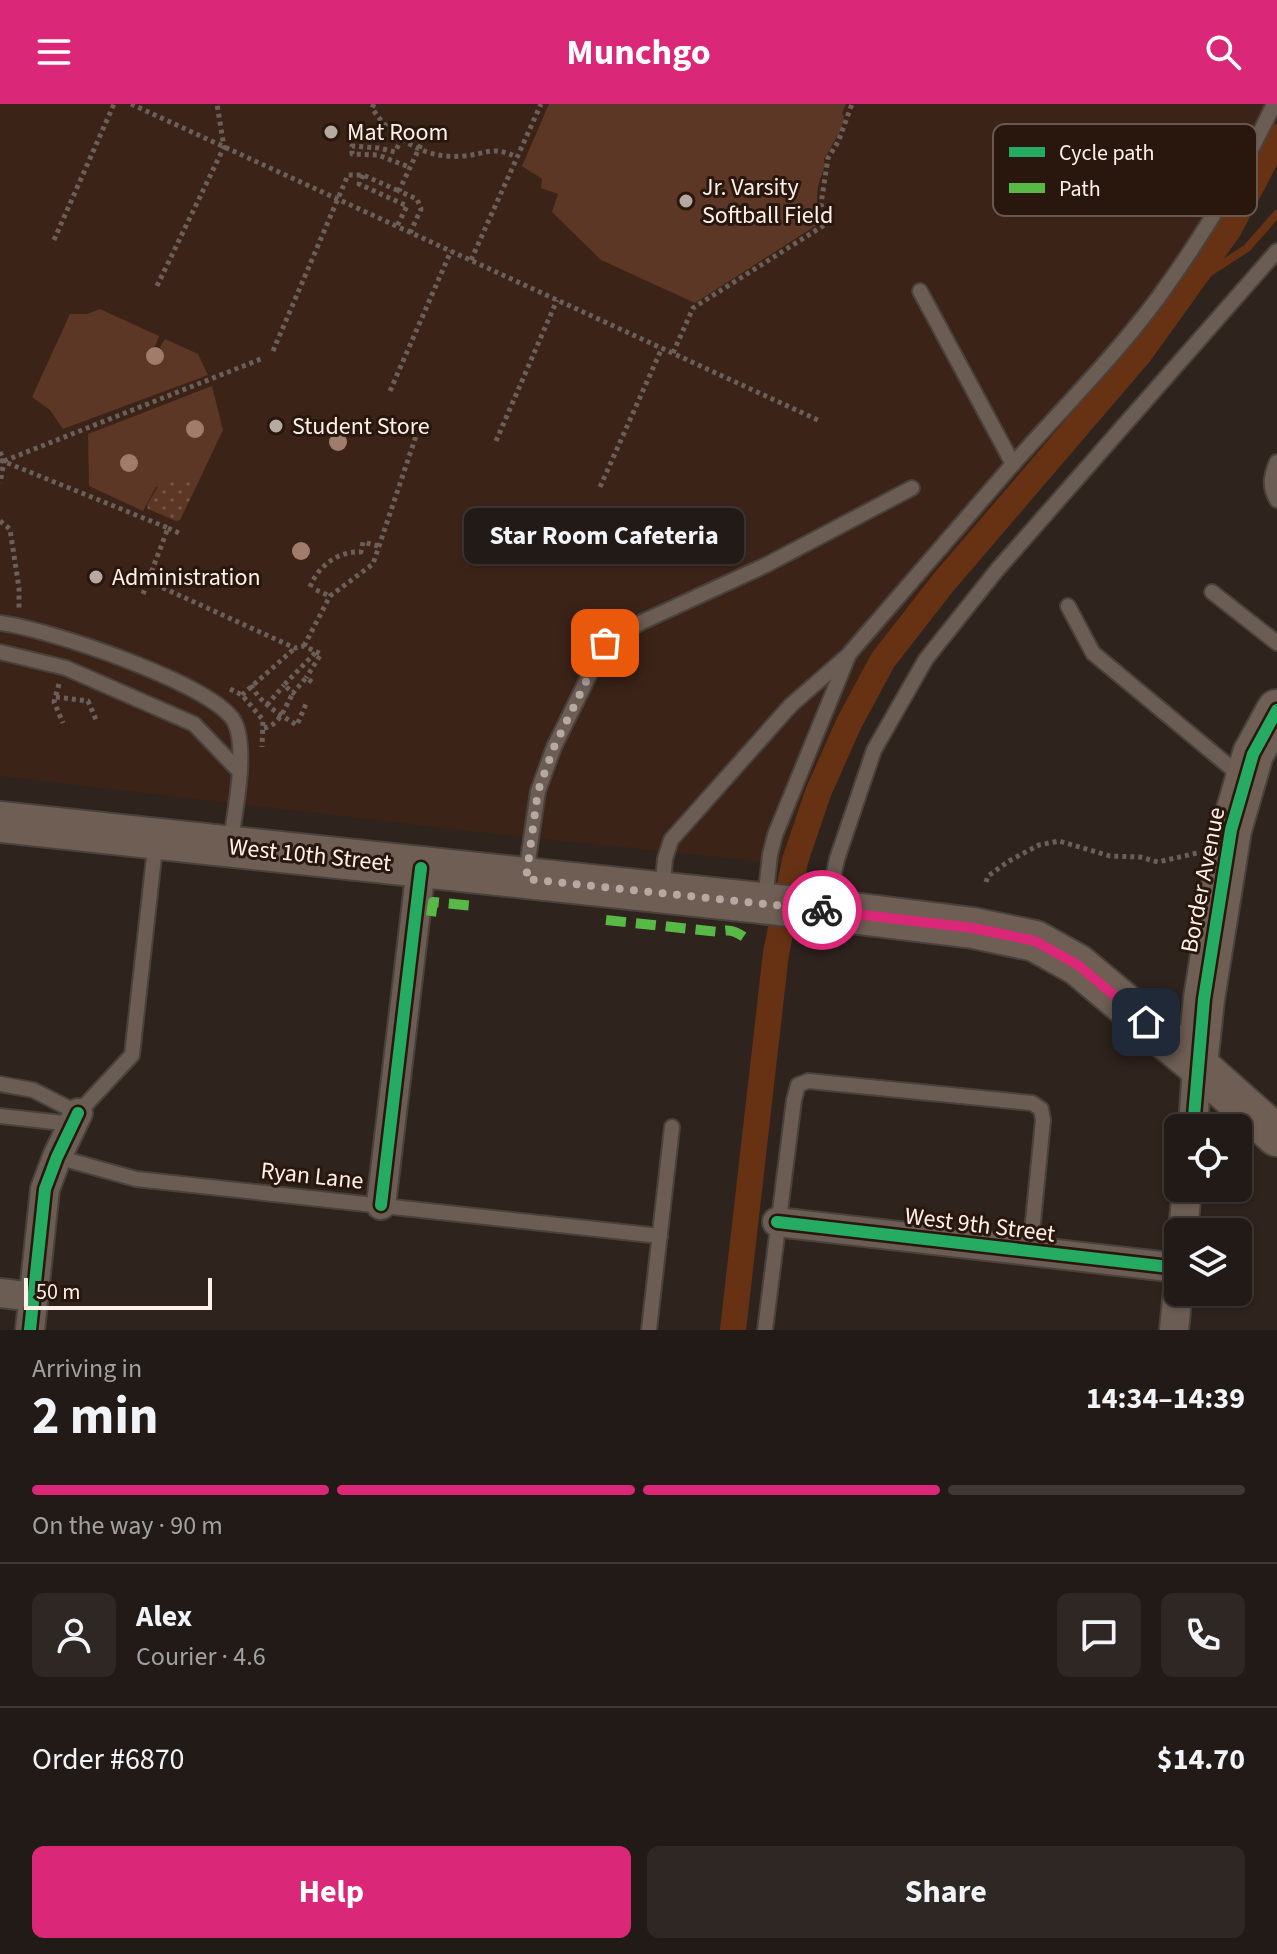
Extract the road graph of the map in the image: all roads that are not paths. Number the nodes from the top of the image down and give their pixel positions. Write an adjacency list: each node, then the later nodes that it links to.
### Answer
1 (1274, 104): 2 (lane)
2 (1257, 140)
3 (1213, 216): 7 (lane)
4 (1277, 251): 26 (lane)
5 (920, 291): 7 (lane)
6 (1277, 462): 9 (lane)
7 (1013, 464): 15 (lane)
8 (912, 488): 23 (lane)
9 (1277, 500)
10 (1212, 592): 13 (lane)
11 (1068, 606): 18 (lane)
12 (0, 623): 17 (lane)
13 (1277, 643)
14 (0, 652): 17 (lane)
15 (849, 654): 24 (lane); 25 (lane)
16 (1272, 730): 18 (main road, Border Avenue)
17 (240, 772): 21 (lane)
18 (1246, 780): 27 (main road, Border Avenue)
19 (0, 822): 20 (main road, West 10th Street)
20 (156, 839): 21 (main road, West 10th Street); 31 (lane)
21 (230, 846): 22 (main road, West 10th Street)
22 (421, 868): 23 (main road, West 10th Street); 35 (street)
23 (526, 879): 24 (main road, West 10th Street)
24 (662, 894): 25 (main road, West 10th Street)
25 (765, 905): 26 (main road, West 10th Street)
26 (816, 910): 27 (main road, West 10th Street)
27 (1197, 1065): 29 (street); 33 (main road, West 10th Street)
28 (0, 1084): 31 (lane)
29 (1194, 1114)
30 (0, 1116): 31 (lane)
31 (75, 1118): 34 (street)
32 (672, 1127): 37 (lane)
33 (1277, 1136)
34 (57, 1157): 35 (lane, Ryan Lane); 41 (street)
35 (381, 1205): 37 (lane, Ryan Lane)
36 (777, 1222): 38 (street, West 9th Street); 38 (lane); 45 (lane)
37 (660, 1236): 44 (lane)
38 (1030, 1253): 39 (street, West 9th Street)
39 (1164, 1267)
40 (0, 1293): 41 (street)
41 (34, 1297): 43 (street)
42 (1176, 1306): 46 (street)
43 (30, 1330)
44 (649, 1330)
45 (765, 1330)
46 (1174, 1330)

